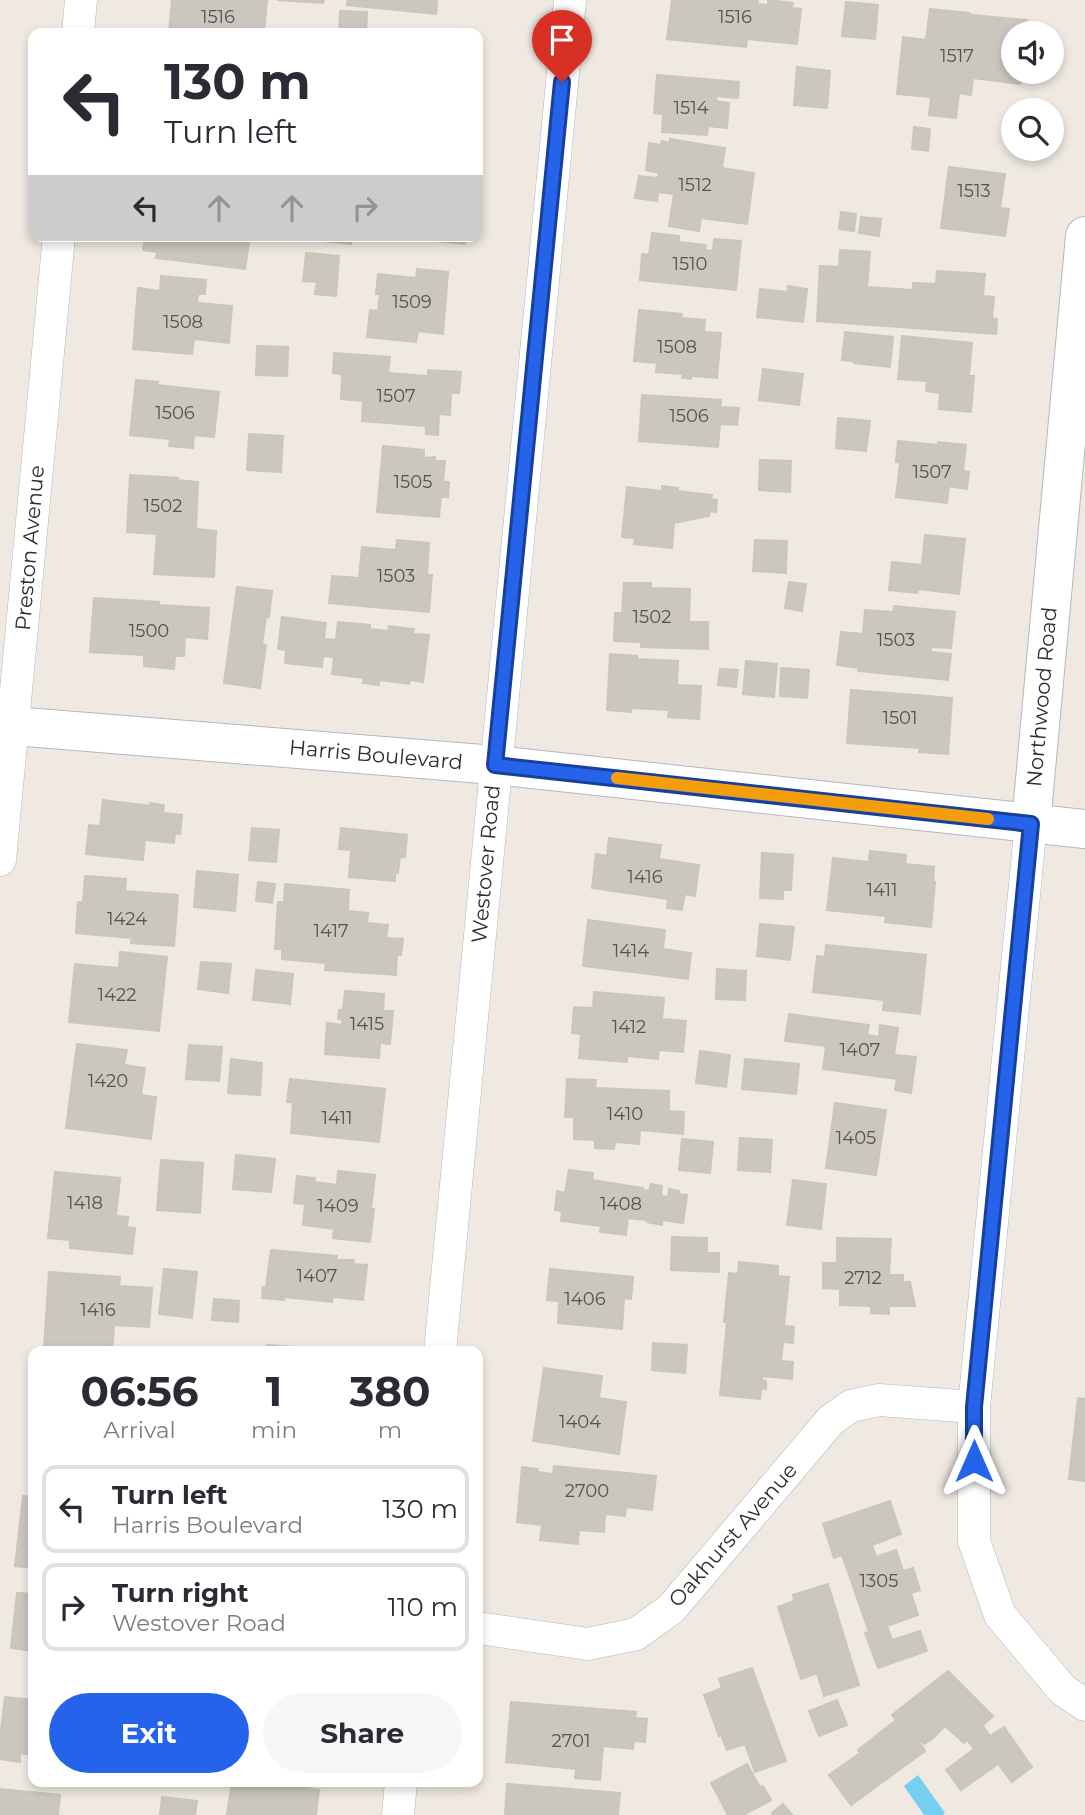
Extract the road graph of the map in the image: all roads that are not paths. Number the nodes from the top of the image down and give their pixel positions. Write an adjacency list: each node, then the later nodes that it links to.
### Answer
1 (81, 0): 3 (street)
2 (570, 0): 7 (street, Westover Road)
3 (78, 28)
4 (1085, 236): 8 (street, Northwood Road)
5 (58, 242): 6 (street, Preston Avenue)
6 (7, 725): 7 (street, Harris Boulevard); 10 (street, Preston Avenue)
7 (495, 765): 8 (street, Harris Boulevard); 11 (street, Westover Road)
8 (1031, 824): 9 (street, Harris Boulevard); 12 (street, Northwood Road)
9 (1085, 829)
10 (0, 860)
11 (440, 1346)
12 (974, 1407): 13 (street, Oakhurst Avenue); 14 (street, Northwood Road)
13 (483, 1629)
14 (1085, 1705)
15 (401, 1787): 16 (street)
16 (398, 1815)

